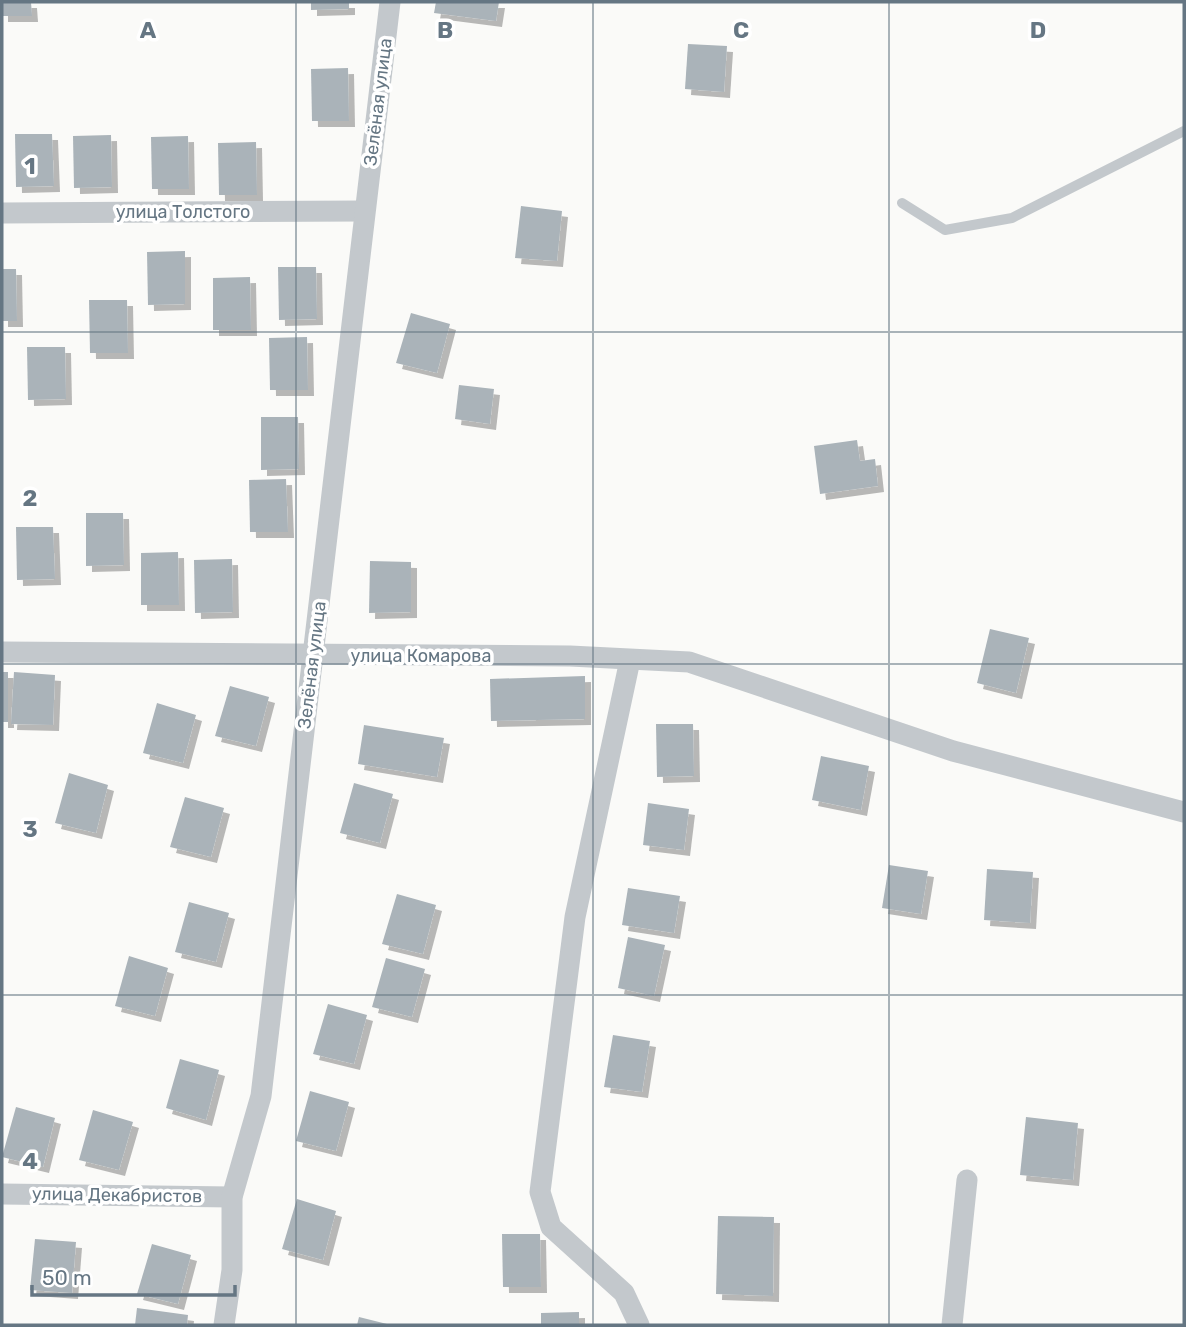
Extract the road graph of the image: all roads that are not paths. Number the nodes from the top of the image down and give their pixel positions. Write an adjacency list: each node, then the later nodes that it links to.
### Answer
1 (390, 2): 4 (street, Зелёная улица)
2 (1184, 131): 3 (lane)
3 (902, 203)
4 (365, 211): 5 (street, улица Толстого); 7 (street, Зелёная улица)
5 (2, 213)
6 (2, 652): 7 (street, улица Комарова)
7 (314, 656): 8 (street, улица Комарова); 12 (street, Зелёная улица)
8 (629, 660): 9 (street, улица Комарова); 14 (street)
9 (1184, 812)
10 (967, 1181): 15 (street)
11 (2, 1194): 12 (street, улица Декабристов)
12 (232, 1197): 13 (street, Зелёная улица)
13 (224, 1325)
14 (639, 1325)
15 (952, 1325)

